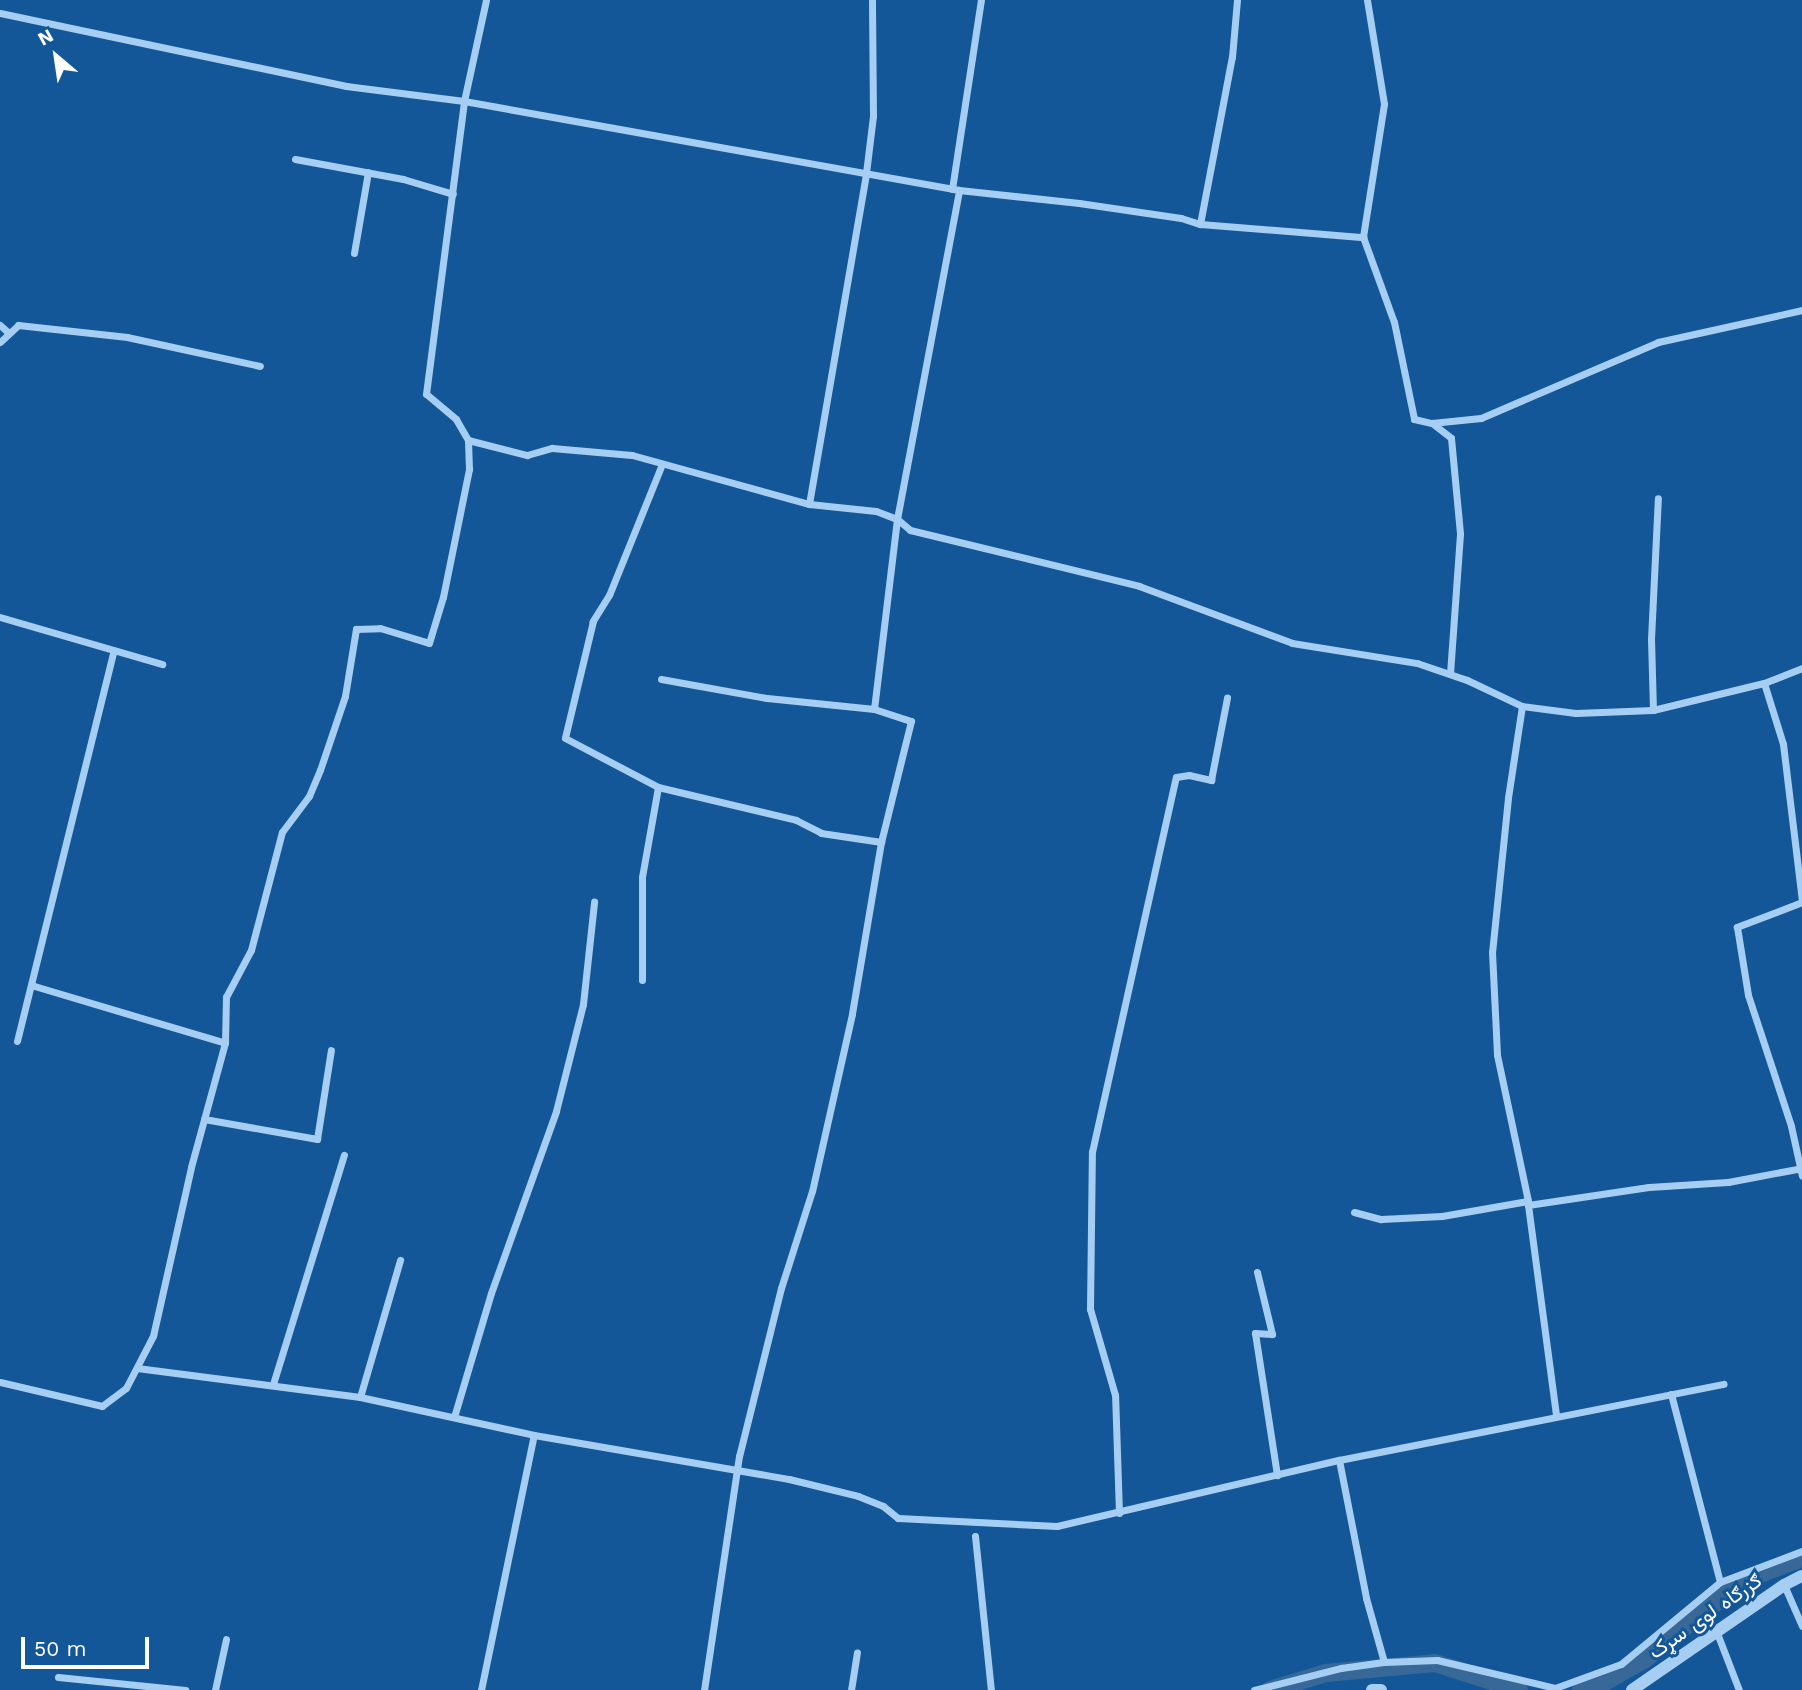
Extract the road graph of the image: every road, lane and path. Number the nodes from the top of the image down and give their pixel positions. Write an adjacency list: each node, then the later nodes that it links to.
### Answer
1 (486, 0): 7 (street)
2 (872, 0): 10 (street)
3 (981, 0): 11 (street)
4 (1237, 0): 13 (street)
5 (1367, 0): 14 (street)
6 (0, 13): 7 (street)
7 (464, 101): 10 (street); 12 (street)
8 (295, 159): 9 (street)
9 (368, 172): 12 (street); 15 (street)
10 (866, 173): 11 (street); 25 (street)
11 (955, 189): 13 (street); 26 (street)
12 (453, 194): 22 (street)
13 (1200, 224): 14 (street)
14 (1363, 237): 21 (street)
15 (354, 253)
16 (1802, 310): 21 (street)
17 (0, 325): 18 (street)
18 (9, 333): 19 (street); 20 (street)
19 (0, 342)
20 (260, 366)
21 (1432, 423): 31 (street)
22 (468, 440): 23 (street); 45 (street)
23 (662, 464): 25 (street); 38 (street)
24 (1658, 498): 37 (street)
25 (809, 504): 26 (street)
26 (897, 519): 31 (street); 36 (street)
27 (0, 617): 28 (street)
28 (113, 652): 29 (street); 43 (street)
29 (162, 664)
30 (1802, 668): 33 (street)
31 (1450, 674): 35 (street)
32 (661, 679): 36 (street)
33 (1764, 683): 37 (street); 41 (street)
34 (1227, 698): 66 (street)
35 (1522, 706): 37 (street); 50 (street)
36 (874, 709): 39 (street)
37 (1653, 710)
38 (658, 787): 39 (street); 42 (street)
39 (881, 842): 64 (street)
40 (594, 902): 61 (street)
41 (1802, 902): 49 (street)
42 (642, 980)
43 (31, 985): 44 (street); 45 (street)
44 (17, 1041)
45 (225, 1043): 47 (street)
46 (331, 1050): 47 (street)
47 (204, 1119): 54 (street)
48 (344, 1155): 56 (street)
49 (1801, 1171): 50 (street)
50 (1528, 1203): 51 (street); 60 (street)
51 (1354, 1212)
52 (400, 1260): 59 (street)
53 (1257, 1272): 65 (street)
54 (137, 1367): 55 (street); 56 (street)
55 (0, 1382)
56 (273, 1384): 59 (street)
57 (1724, 1384): 58 (street)
58 (1671, 1394): 60 (street); 70 (street)
59 (360, 1397): 61 (street)
60 (1556, 1416): 63 (street)
61 (454, 1417): 62 (street)
62 (534, 1435): 64 (street); 80 (street)
63 (1339, 1460): 65 (street); 76 (street)
64 (737, 1471): 66 (street); 81 (street)
65 (1277, 1475): 66 (street)
66 (1119, 1513)
67 (975, 1536): 83 (street)
68 (1802, 1551): 70 (street)
69 (1802, 1576): 71 (street, ګزرګاه لوی سړک)
70 (1720, 1582): 76 (street)
71 (1784, 1585): 72 (street); 73 (street, ګزرګاه لوی سړک)
72 (1802, 1626)
73 (1717, 1633): 87 (street, ګزرګاه لوی سړک); 88 (street)
74 (226, 1639): 79 (street)
75 (857, 1652): 82 (street)
76 (1384, 1662): 84 (street)
77 (58, 1677): 78 (street)
78 (185, 1690)
79 (215, 1690)
80 (481, 1690)
81 (704, 1690)
82 (851, 1690)
83 (991, 1690)
84 (1254, 1690)
85 (1371, 1690): 86 (street)
86 (1381, 1690)
87 (1632, 1690)
88 (1739, 1690)

